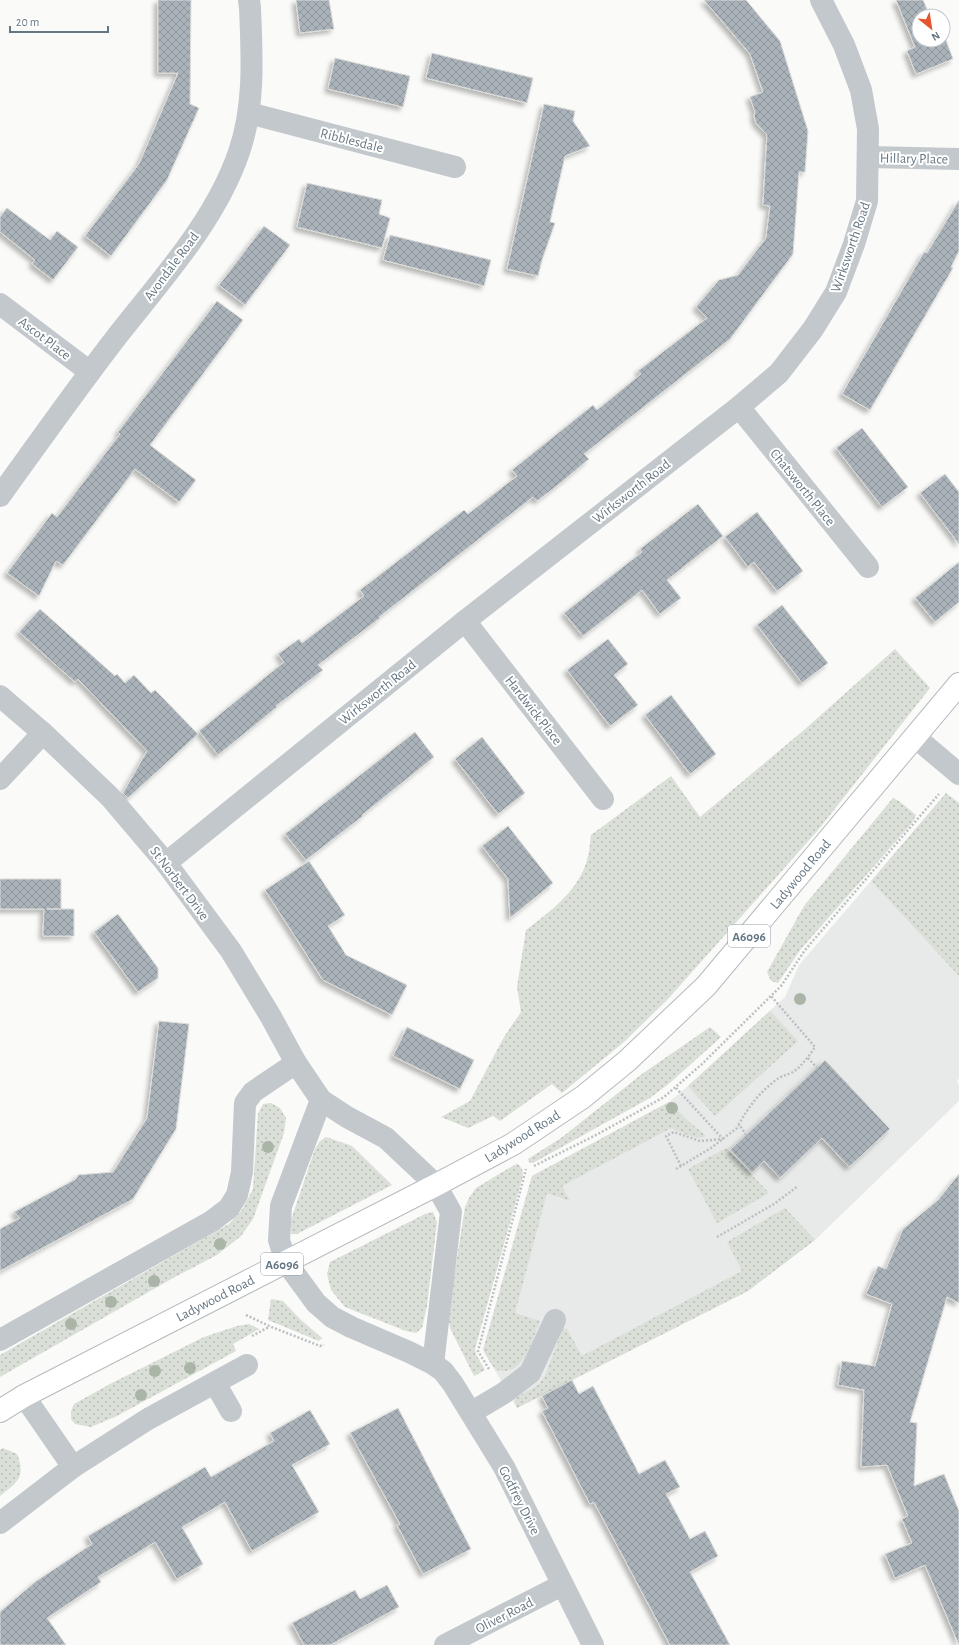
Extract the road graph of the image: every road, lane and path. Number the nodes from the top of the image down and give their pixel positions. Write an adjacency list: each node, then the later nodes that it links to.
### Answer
1 (248, 0): 3 (street, Avondale Road)
2 (821, 0): 4 (street, Wirksworth Road)
3 (249, 114): 6 (street, Ribblesdale); 8 (street, Avondale Road)
4 (869, 157): 5 (street, Hillary Place); 9 (street, Wirksworth Road)
5 (959, 159)
6 (455, 167)
7 (0, 304): 8 (street, Ascot Place)
8 (90, 372): 10 (street, Avondale Road)
9 (739, 407): 11 (street, Chatsworth Place); 12 (street, Wirksworth Road)
10 (0, 496)
11 (868, 567)
12 (466, 621): 19 (street, Hardwick Place); 20 (street, Wirksworth Road)
13 (959, 684): 16 (main road, Ladywood Road / A6096)
14 (0, 696): 15 (street, St Norbert Drive)
15 (43, 733): 18 (street); 20 (street, St Norbert Drive)
16 (915, 737): 17 (street); 30 (main road, Ladywood Road / A6096)
17 (958, 773): 21 (path)
18 (0, 779)
19 (603, 799)
20 (166, 863): 23 (street, St Norbert Drive)
21 (771, 996): 22 (path); 25 (path)
22 (808, 1058): 24 (path); 27 (path)
23 (296, 1063): 26 (street, St Norbert Drive); 41 (street)
24 (817, 1068)
25 (676, 1088): 29 (path); 31 (path)
26 (321, 1100): 34 (street, St Norbert Drive); 37 (street)
27 (739, 1124): 28 (path); 29 (path)
28 (746, 1135)
29 (723, 1139): 32 (path); 32 (path)
30 (513, 1144): 34 (main road, Ladywood Road / A6096); 45 (path)
31 (534, 1166)
32 (681, 1166): 33 (path)
33 (676, 1169)
34 (436, 1185): 37 (main road, Ladywood Road / A6096); 43 (street)
35 (798, 1186): 36 (path)
36 (717, 1237)
37 (286, 1262): 38 (main road, Ladywood Road / A6096); 40 (street, Godfrey Drive)
38 (221, 1294): 40 (path); 46 (main road, Ladywood Road / A6096)
39 (555, 1320): 45 (street)
40 (363, 1332): 43 (street, Godfrey Drive)
41 (0, 1340)
42 (247, 1364): 44 (street)
43 (433, 1364): 49 (street, Godfrey Drive)
44 (215, 1383): 47 (street); 50 (street)
45 (504, 1393): 49 (street)
46 (24, 1396): 48 (main road, Ladywood Road / A6096); 50 (street)
47 (232, 1410)
48 (0, 1411)
49 (472, 1412): 52 (street, Godfrey Drive)
50 (73, 1467): 51 (street)
51 (0, 1523)
52 (562, 1585): 53 (street, Oliver Road); 54 (street, Godfrey Drive)
53 (445, 1645)
54 (593, 1645)

